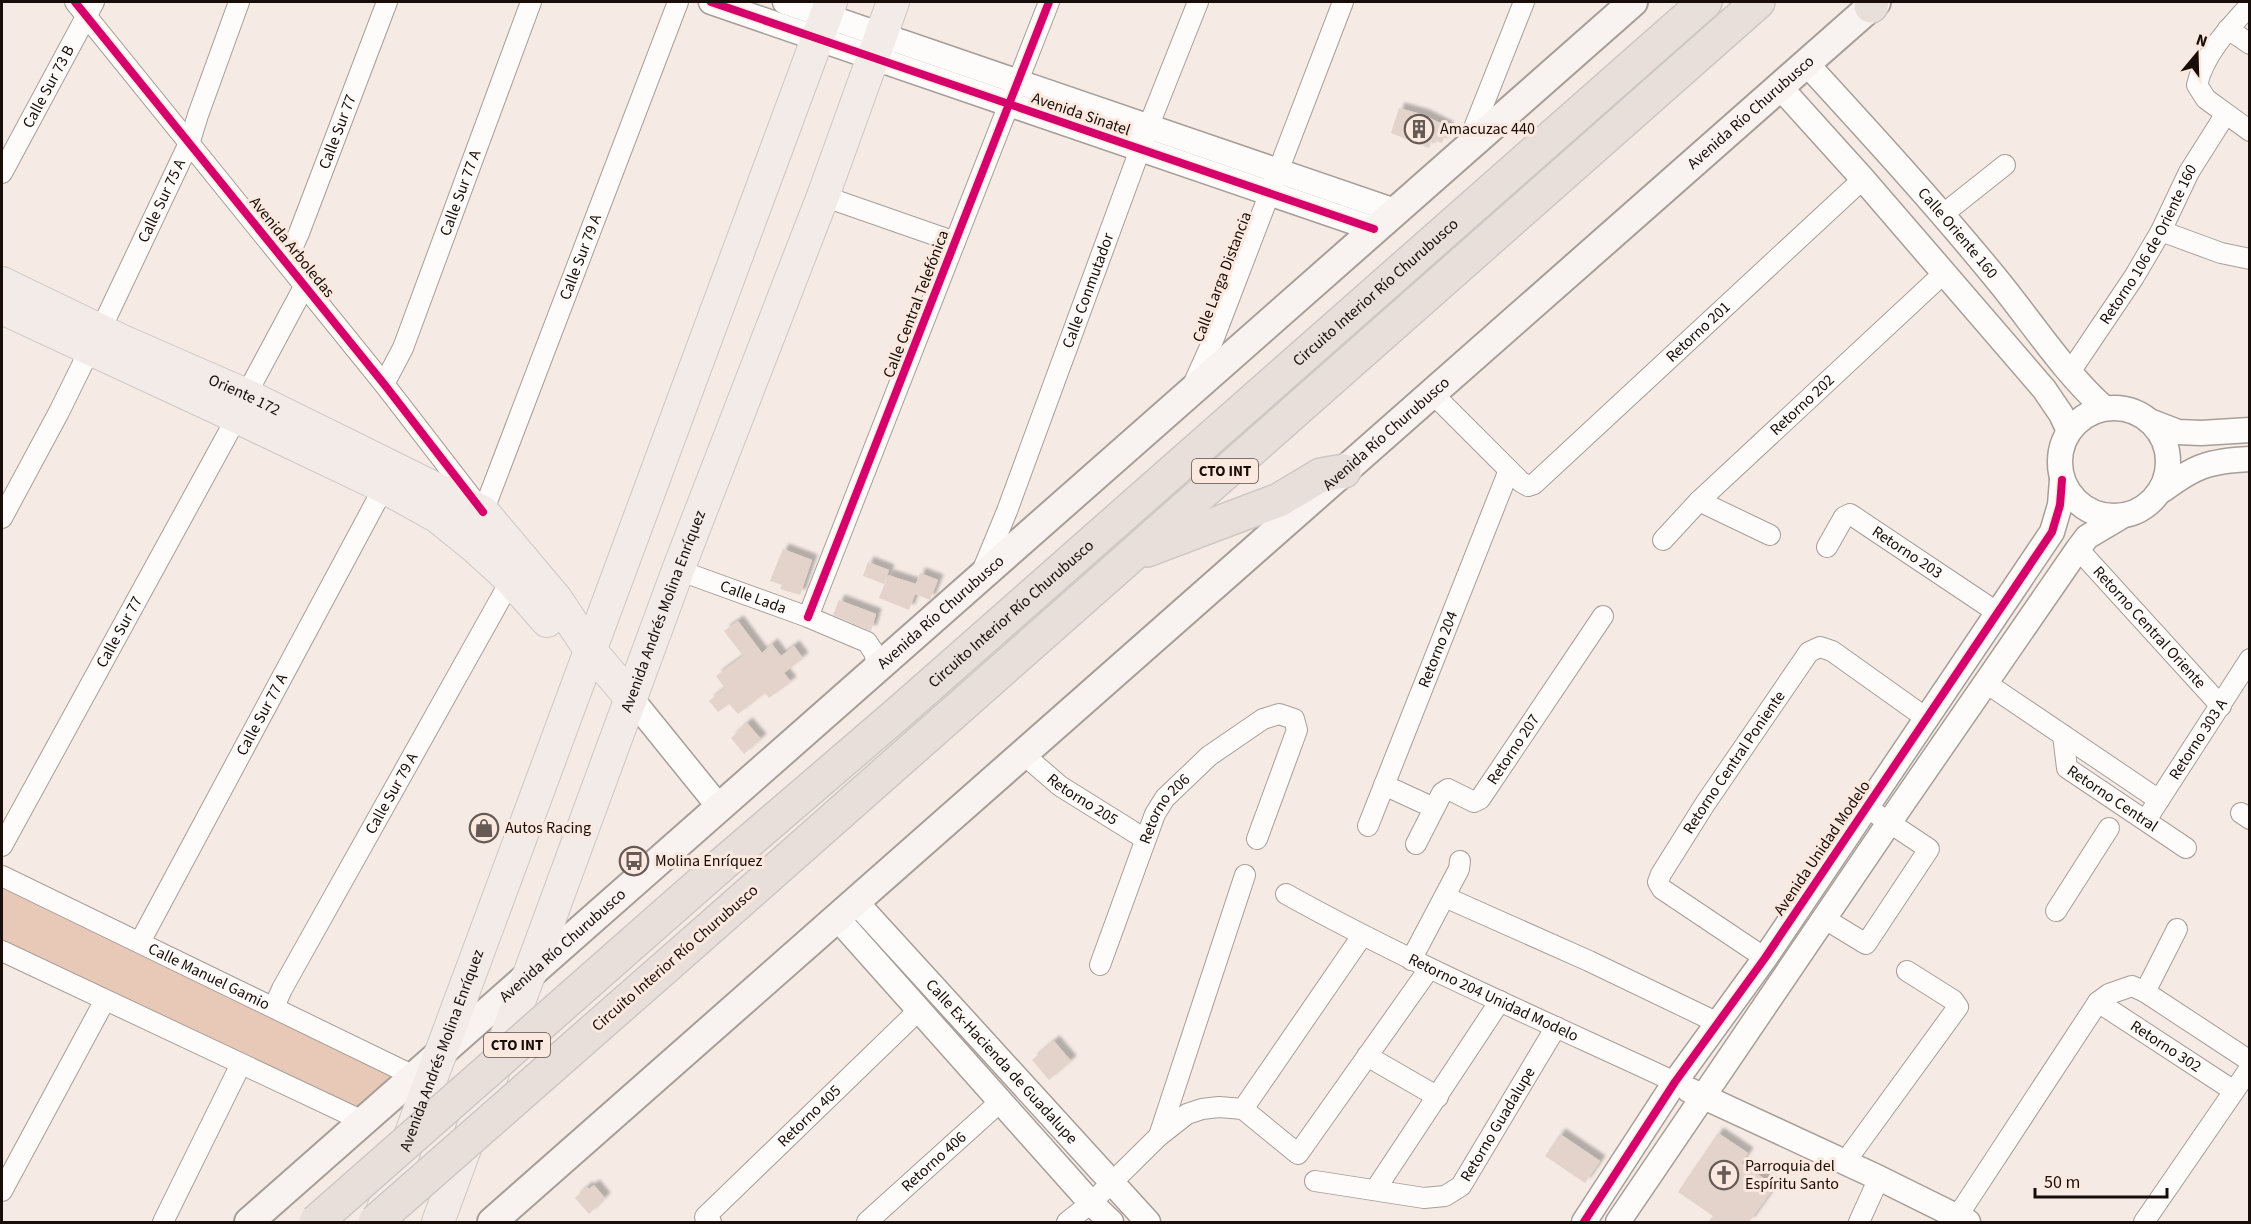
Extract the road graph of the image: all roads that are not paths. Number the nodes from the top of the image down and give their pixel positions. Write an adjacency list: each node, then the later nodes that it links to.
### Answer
1 (239, 2): 30 (street, Calle Sur 75 A)
2 (387, 2): 46 (street, Calle Sur 77)
3 (531, 2): 53 (street, Calle Sur 77 A)
4 (678, 2): 68 (street, Calle Sur 79 A)
5 (711, 2): 18 (street, Avenida Sinatel)
6 (785, 2): 18 (street, Avenida Sinatel)
7 (893, 2): 21 (main road, Avenida Andrés Molina Enríquez)
8 (1048, 2): 23 (street, Calle Central Telefónica)
9 (1197, 2): 27 (street, Calle Conmutador)
10 (1343, 2): 35 (street, Calle Larga Distancia)
11 (1524, 2): 32 (street)
12 (1633, 2): 32 (main road, Avenida Río Churubusco / CTO INT)
13 (1705, 2): 156 (highway, Circuito Interior Río Churubusco / CTO INT, bridge)
14 (1758, 2): 76 (highway, Circuito Interior Río Churubusco / CTO INT)
15 (1873, 3): 22 (main road, Avenida Río Churubusco)
16 (2250, 5): 19 (street)
17 (86, 6): 30 (street, Avenida Arboledas); 36 (street, Calle Sur 73 B)
18 (824, 18): 21 (street, Avenida Sinatel); 83 (main road, Avenida Andrés Molina Enríquez)
19 (2228, 29): 20 (street); 26 (street)
20 (2250, 45)
21 (876, 46): 23 (street, Avenida Sinatel); 25 (street, Avenida Sinatel); 39 (main road, Avenida Andrés Molina Enríquez)
22 (1806, 63): 24 (main road, Avenida Río Churubusco); 29 (street, Calle Oriente 160)
23 (1018, 81): 25 (street, Calle Central Telefónica); 27 (street, Avenida Sinatel)
24 (1780, 87): 33 (street); 55 (main road, Avenida Río Churubusco)
25 (1009, 104): 31 (street, Avenida Sinatel); 44 (street, Calle Central Telefónica)
26 (2225, 115): 28 (street); 43 (street, Retorno 106 de Oriente 160)
27 (1149, 125): 31 (street, Calle Conmutador); 35 (street, Avenida Sinatel)
28 (2250, 131)
29 (1869, 133): 33 (street); 41 (street, Calle Oriente 160)
30 (190, 141): 46 (street, Avenida Arboledas); 51 (street, Calle Sur 75 A)
31 (1141, 148): 38 (street, Avenida Sinatel); 78 (street, Calle Conmutador)
32 (1464, 151): 40 (main road, Avenida Río Churubusco / CTO INT)
33 (1843, 156): 37 (street)
34 (2005, 165): 41 (street)
35 (1278, 171): 38 (street, Calle Larga Distancia); 40 (street, Avenida Sinatel)
36 (2, 173)
37 (1863, 179): 47 (street); 62 (street, Retorno 201)
38 (1268, 193): 42 (street, Avenida Sinatel); 54 (street, Calle Larga Distancia)
39 (823, 196): 44 (street); 77 (main road, Avenida Andrés Molina Enríquez)
40 (1395, 211): 42 (main road, Avenida Río Churubusco / CTO INT)
41 (1942, 214): 52 (street, Calle Oriente 160)
42 (1374, 229): 54 (main road, Avenida Río Churubusco / CTO INT)
43 (2161, 231): 45 (street); 52 (street, Retorno 106 de Oriente 160)
44 (955, 242): 82 (street, Calle Central Telefónica)
45 (2250, 259)
46 (286, 262): 49 (street, Avenida Arboledas)
47 (1944, 273): 60 (street); 67 (street, Retorno 202)
48 (2, 283): 51 (main road, Oriente 172)
49 (304, 285): 53 (street, Avenida Arboledas); 56 (street, Calle Sur 77)
50 (2, 308): 51 (main road, Oriente 172)
51 (95, 340): 56 (main road, Oriente 172); 69 (street, Calle Sur 75 A)
52 (2070, 372): 57 (street, Calle Oriente 160)
53 (384, 384): 68 (street, Avenida Arboledas)
54 (1189, 393): 78 (main road, Avenida Río Churubusco / CTO INT)
55 (1432, 393): 62 (street); 63 (main road, Avenida Río Churubusco)
56 (241, 406): 65 (main road, Oriente 172); 68 (main road, Oriente 172); 104 (street, Calle Sur 77)
57 (2104, 408): 58 (street); 60 (street)
58 (2152, 422): 59 (street); 66 (street)
59 (2250, 430)
60 (2069, 431): 64 (street)
61 (2250, 459): 66 (street)
62 (1509, 470): 92 (street, Retorno 204)
63 (1344, 471): 76 (highway); 91 (main road, Avenida Río Churubusco)
64 (2062, 480): 70 (street); 80 (street, Avenida Unidad Modelo)
65 (384, 488): 73 (main road, Oriente 172); 116 (street, Calle Sur 77 A)
66 (2163, 490): 70 (street)
67 (1699, 501): 71 (street); 72 (street, Retorno 202)
68 (483, 512): 83 (main road, Avenida Arboledas)
69 (2, 518)
70 (2119, 518): 75 (street)
71 (1770, 535)
72 (1663, 540)
73 (475, 547): 79 (main road, Avenida Arboledas)
74 (1827, 547): 80 (street, Retorno 203)
75 (2078, 549): 86 (street); 88 (street, Retorno Central Oriente)
76 (1129, 557): 157 (highway, Circuito Interior Río Churubusco / CTO INT, bridge)
77 (678, 570): 82 (street, Calle Lada); 87 (main road, Avenida Andrés Molina Enríquez)
78 (978, 579): 85 (main road, Avenida Río Churubusco / CTO INT)
79 (511, 580): 83 (main road, Avenida Arboledas); 128 (street, Calle Sur 79 A)
80 (1998, 613): 89 (street, Avenida Unidad Modelo)
81 (1604, 616): 96 (street, Retorno 207)
82 (808, 617): 85 (street, Calle Lada)
83 (590, 650): 87 (main road, Avenida Arboledas); 132 (main road, Avenida Andrés Molina Enríquez)
84 (2250, 659): 88 (street, Retorno 303 A)
85 (876, 669): 95 (main road, Avenida Río Churubusco / CTO INT)
86 (1986, 683): 90 (street, Retorno Central); 98 (street)
87 (631, 698): 95 (street, Avenida Arboledas); 123 (main road, Avenida Andrés Molina Enríquez)
88 (2221, 706): 93 (street, Retorno 303 A)
89 (1926, 718): 94 (street, Avenida Unidad Modelo); 118 (street, Retorno Central Poniente)
90 (2063, 735): 93 (street, Retorno Central); 97 (street, Retorno Central)
91 (1023, 754): 101 (street, Retorno 205); 111 (main road, Avenida Río Churubusco)
92 (1384, 785): 96 (street); 99 (street, Retorno 204)
93 (2159, 800): 97 (street, Retorno 303 A)
94 (1866, 807): 98 (street); 118 (street, Avenida Unidad Modelo)
95 (720, 808): 123 (main road, Avenida Río Churubusco / CTO INT)
96 (1434, 808): 103 (street, Retorno 207)
97 (2146, 820): 105 (street, Retorno Central)
98 (1889, 823): 113 (street); 113 (street)
99 (1368, 826)
100 (2109, 828): 112 (street)
101 (1146, 839): 102 (street, Retorno 206); 120 (street, Retorno 206)
102 (1257, 839)
103 (1416, 844)
104 (2, 846)
105 (2186, 848)
106 (1460, 861): 110 (street)
107 (1245, 875): 145 (street)
108 (2, 876): 116 (street, Calle Manuel Gamio)
109 (1286, 894): 115 (street, Retorno 204 Unidad Modelo)
110 (1445, 897): 119 (street); 130 (street)
111 (846, 910): 129 (street, Calle Ex-Hacienda de Guadalupe); 149 (street, Calle Ex-Hacienda de Guadalupe); 159 (main road, Avenida Río Churubusco)
112 (2056, 911)
113 (1825, 919): 141 (street)
114 (2178, 929): 124 (street)
115 (1362, 936): 119 (street, Retorno 204 Unidad Modelo); 143 (street)
116 (140, 942): 128 (street, Calle Manuel Gamio)
117 (2, 951): 125 (street)
118 (1765, 958): 130 (street, Avenida Unidad Modelo)
119 (1411, 960): 121 (street, Retorno 204 Unidad Modelo)
120 (1100, 965)
121 (1429, 969): 126 (street, Retorno 204 Unidad Modelo); 133 (street)
122 (1907, 971): 146 (street)
123 (529, 976): 132 (main road, Avenida Río Churubusco / CTO INT); 158 (main road, Avenida Andrés Molina Enríquez)
124 (2145, 992): 127 (street); 134 (street)
125 (105, 1000): 135 (street); 151 (street)
126 (1500, 1001): 131 (street, Retorno 204 Unidad Modelo); 140 (street)
127 (2098, 1002): 139 (street, Retorno 302); 153 (street)
128 (274, 1007): 137 (street, Calle Manuel Gamio)
129 (920, 1009): 142 (street, Calle Ex-Hacienda de Guadalupe); 160 (street, Retorno 405)
130 (1718, 1023): 138 (street, Avenida Unidad Modelo)
131 (1556, 1027): 138 (street, Retorno 204 Unidad Modelo); 150 (street, Retorno Guadalupe)
132 (442, 1053): 137 (main road, Avenida Río Churubusco / CTO INT); 157 (main road, Avenida Andrés Molina Enríquez)
133 (1367, 1056): 140 (street); 143 (street)
134 (2250, 1061)
135 (241, 1064): 144 (street); 154 (street)
136 (2250, 1068): 139 (street)
137 (416, 1077): 144 (main road, Avenida Río Churubusco / CTO INT)
138 (1675, 1082): 141 (street, Retorno 204 Unidad Modelo); 165 (street, Avenida Unidad Modelo)
139 (2234, 1091): 168 (street)
140 (1438, 1097): 150 (street)
141 (1703, 1097): 146 (street, Retorno 204 Unidad Modelo); 166 (street)
142 (1001, 1101): 152 (street, Calle Ex-Hacienda de Guadalupe); 161 (street, Retorno 406)
143 (1243, 1109): 145 (street)
144 (365, 1122): 155 (main road, Avenida Río Churubusco / CTO INT)
145 (1159, 1136): 149 (street)
146 (1845, 1162): 147 (street, Retorno 204 Unidad Modelo)
147 (1879, 1178): 153 (street, Retorno 204 Unidad Modelo); 167 (street)
148 (1315, 1181): 150 (street, Retorno Guadalupe)
149 (1111, 1184): 152 (street); 164 (street, Calle Ex-Hacienda de Guadalupe)
150 (1375, 1190)
151 (2, 1191)
152 (1091, 1203): 162 (street); 163 (street, Calle Ex-Hacienda de Guadalupe)
153 (1963, 1220)
154 (164, 1222)
155 (249, 1222)
156 (316, 1222)
157 (376, 1222)
158 (438, 1222)
159 (492, 1222)
160 (711, 1222)
161 (867, 1222)
162 (1067, 1222)
163 (1111, 1222)
164 (1148, 1222)
165 (1584, 1222)
166 (1618, 1222)
167 (1859, 1222)
168 (2144, 1222)

